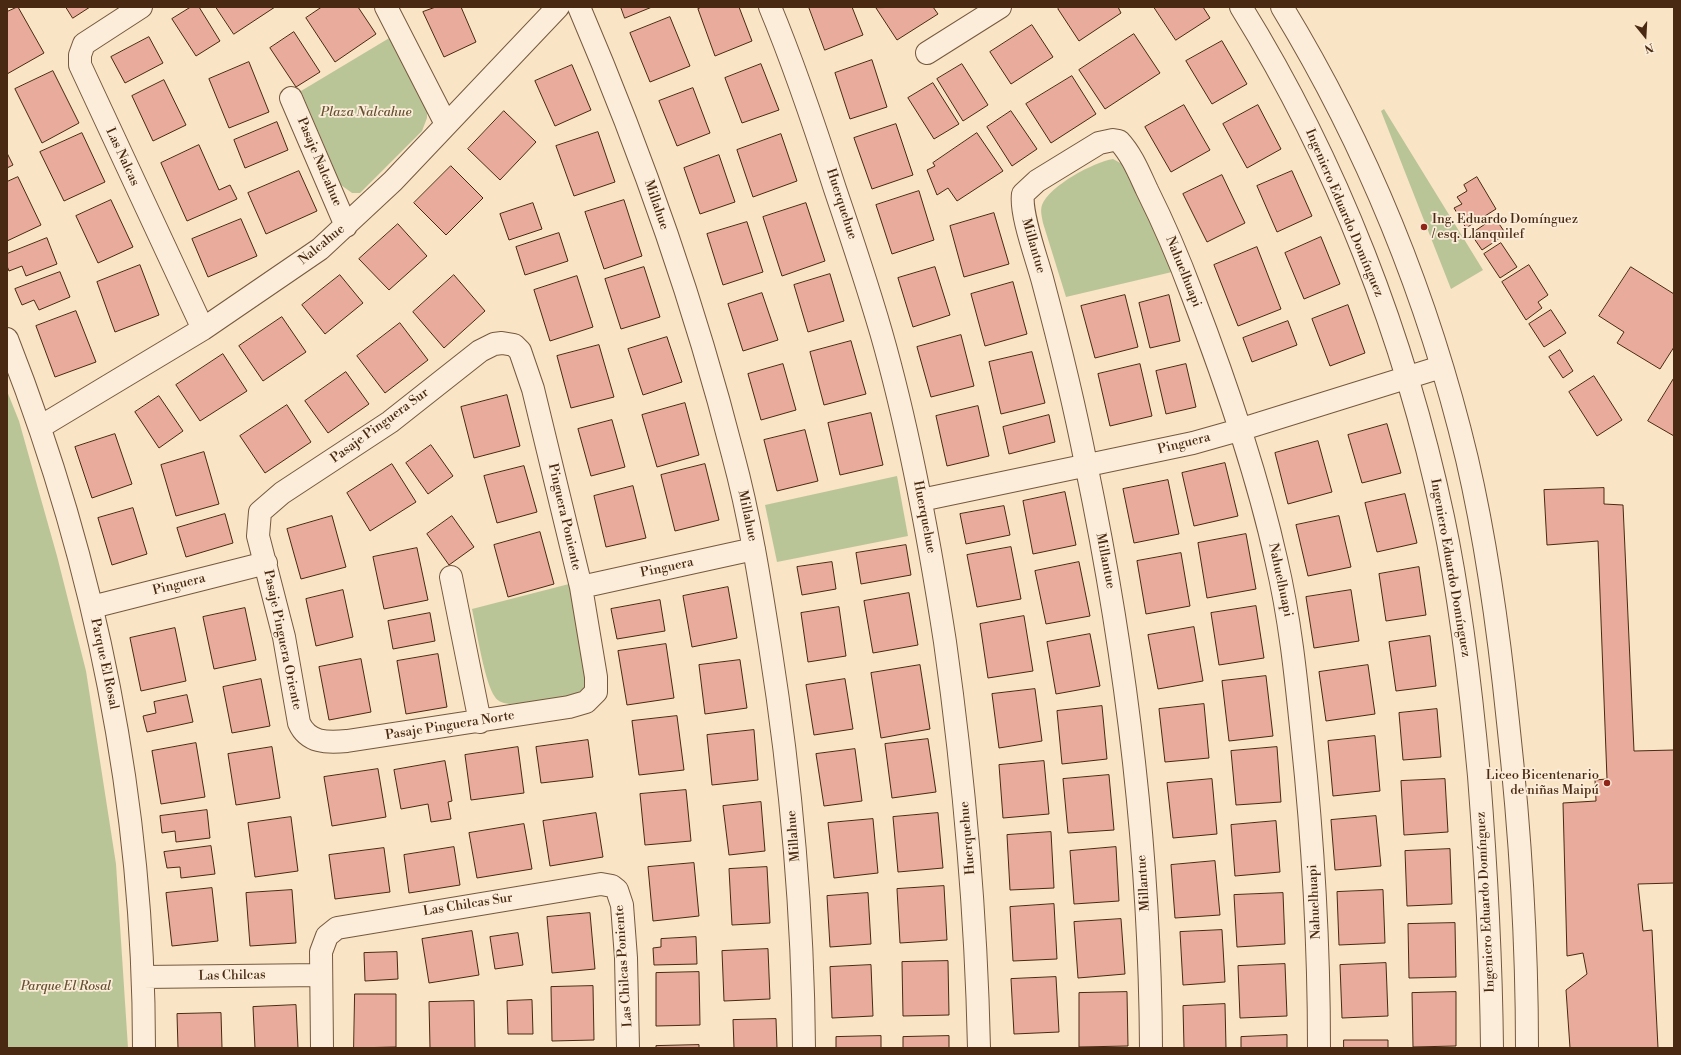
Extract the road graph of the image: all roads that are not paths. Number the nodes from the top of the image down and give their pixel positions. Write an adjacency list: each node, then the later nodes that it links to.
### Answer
1 (141, 7): 14 (street, Las Nalcas)
2 (386, 7): 11 (street)
3 (558, 7): 11 (street, Nalcahue)
4 (579, 7): 24 (street, Millahue)
5 (770, 7): 22 (street, Huerquehue)
6 (1000, 7): 9 (street)
7 (1241, 7): 18 (street, Ingeniero Eduardo Domínguez)
8 (1282, 7): 17 (street)
9 (927, 53)
10 (291, 98): 13 (street, Pasaje Nalcahue)
11 (446, 124): 13 (street, Nalcahue)
12 (1119, 141): 20 (street, Nahuelhuapi); 21 (street, Millantue)
13 (346, 226): 14 (street, Nalcahue)
14 (203, 329): 19 (street, Nalcahue)
15 (7, 339): 19 (street, Parque El Rosal)
16 (509, 344): 23 (street, Pasaje Pinguera Sur); 27 (street, Pinguera Poniente)
17 (1441, 367): 18 (street, Pinguera); 43 (street)
18 (1406, 379): 20 (street, Pinguera); 42 (street, Ingeniero Eduardo Domínguez)
19 (40, 427): 28 (street, Parque El Rosal)
20 (1239, 430): 21 (street, Pinguera); 41 (street, Nahuelhuapi)
21 (1086, 465): 22 (street, Pinguera); 40 (street, Millantue)
22 (920, 500): 39 (street, Huerquehue)
23 (258, 520): 25 (street, Pasaje Pinguera Oriente)
24 (754, 549): 27 (street, Pinguera); 38 (street, Millahue)
25 (266, 563): 28 (street, Pinguera); 31 (street, Pasaje Pinguera Oriente)
26 (451, 577): 30 (street)
27 (581, 587): 29 (street, Pinguera Poniente)
28 (92, 606): 34 (street, Parque El Rosal)
29 (592, 698): 30 (street, Pasaje Pinguera Norte)
30 (480, 722): 31 (street, Pasaje Pinguera Norte)
31 (307, 735)
32 (612, 886): 33 (street, Las Chilcas Sur); 37 (street, Las Chilcas Poniente)
33 (321, 975): 34 (street, Las Chilcas); 36 (street)
34 (143, 977): 35 (street, Parque El Rosal)
35 (144, 1048)
36 (322, 1048)
37 (628, 1048)
38 (804, 1048)
39 (978, 1048)
40 (1151, 1048)
41 (1319, 1048)
42 (1492, 1048)
43 (1527, 1048)

